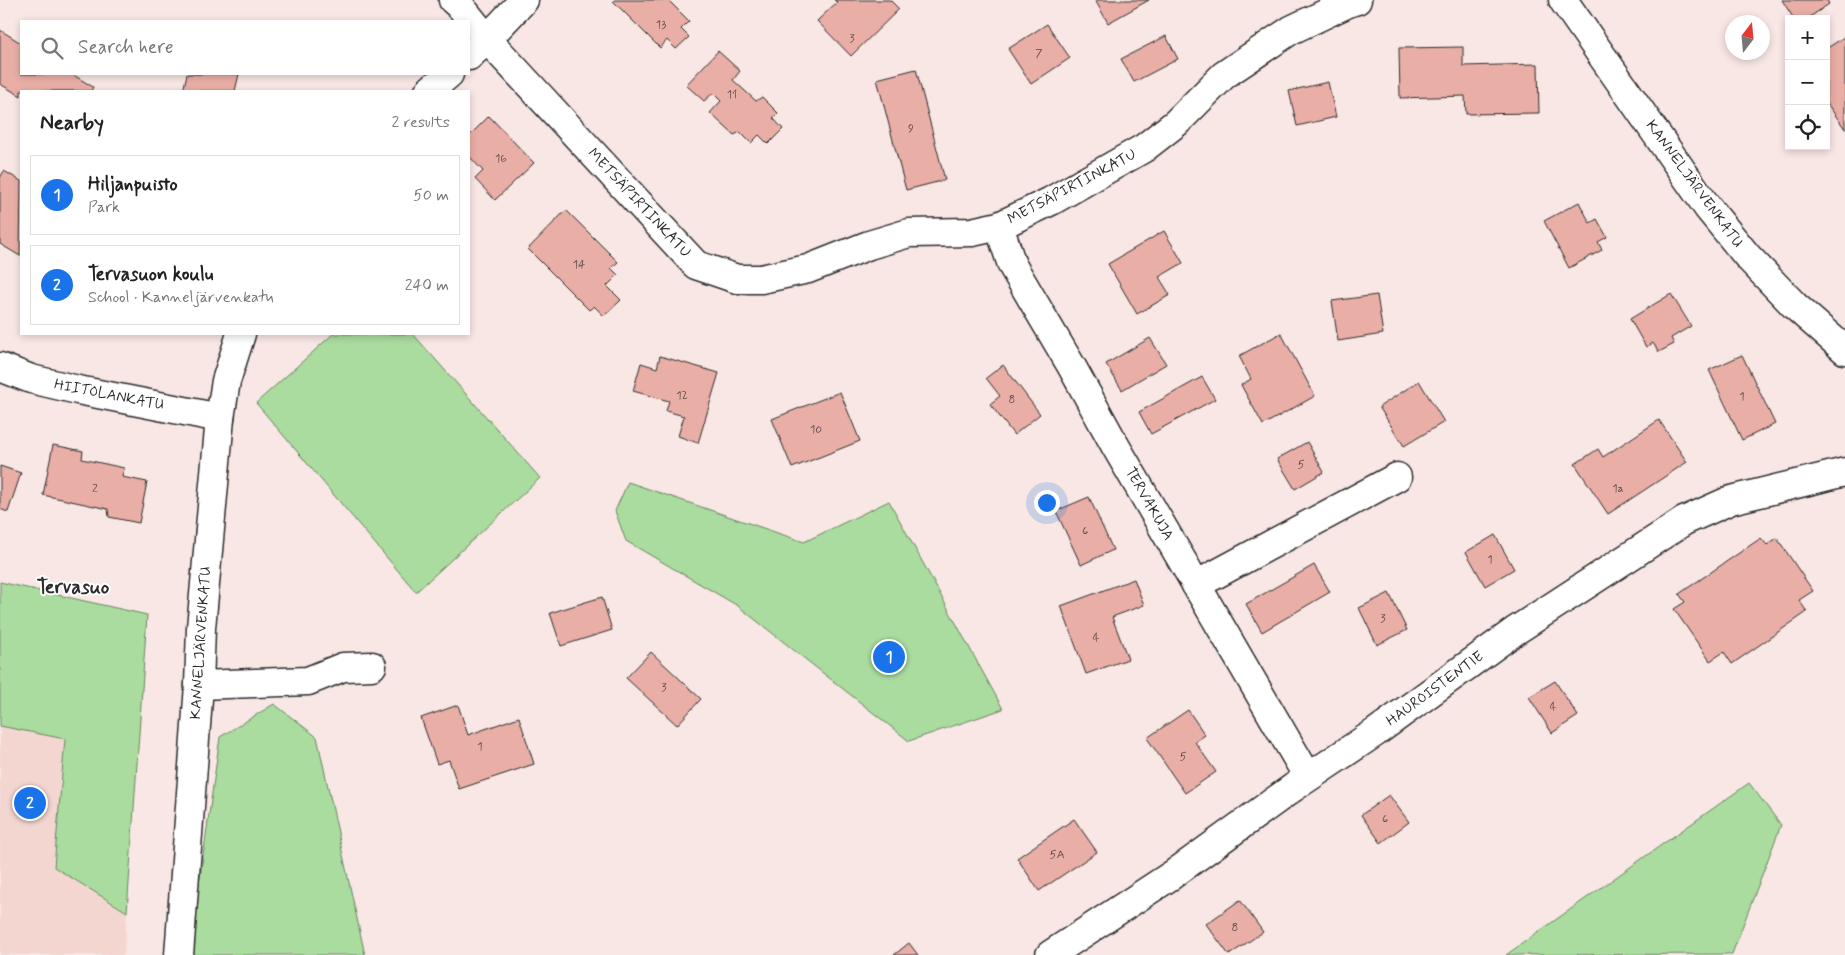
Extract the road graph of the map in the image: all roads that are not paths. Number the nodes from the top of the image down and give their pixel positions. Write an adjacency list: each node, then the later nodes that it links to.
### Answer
1 (453, 0): 5 (street, METSÄPIRTINKATU)
2 (524, 0): 7 (street)
3 (1357, 0): 10 (street, METSÄPIRTINKATU)
4 (1563, 0): 12 (street, KANNELJÄRVENKATU)
5 (467, 20)
6 (470, 28): 7 (street, METSÄPIRTINKATU)
7 (478, 47): 10 (street, METSÄPIRTINKATU)
8 (448, 75): 9 (street)
9 (430, 90)
10 (999, 226): 17 (street, TERVAKUJA)
11 (241, 335): 14 (street, KANNELJÄRVENKATU)
12 (1845, 350)
13 (0, 367): 14 (street, HIITOLANKATU)
14 (220, 418): 19 (street, KANNELJÄRVENKATU)
15 (1845, 472): 20 (street, HAUROISTENTIE)
16 (1397, 477): 17 (street)
17 (1196, 585): 20 (street, TERVAKUJA)
18 (372, 666): 19 (street)
19 (199, 685): 21 (street, KANNELJÄRVENKATU)
20 (1308, 778): 22 (street, HAUROISTENTIE)
21 (178, 955)
22 (1050, 955)

